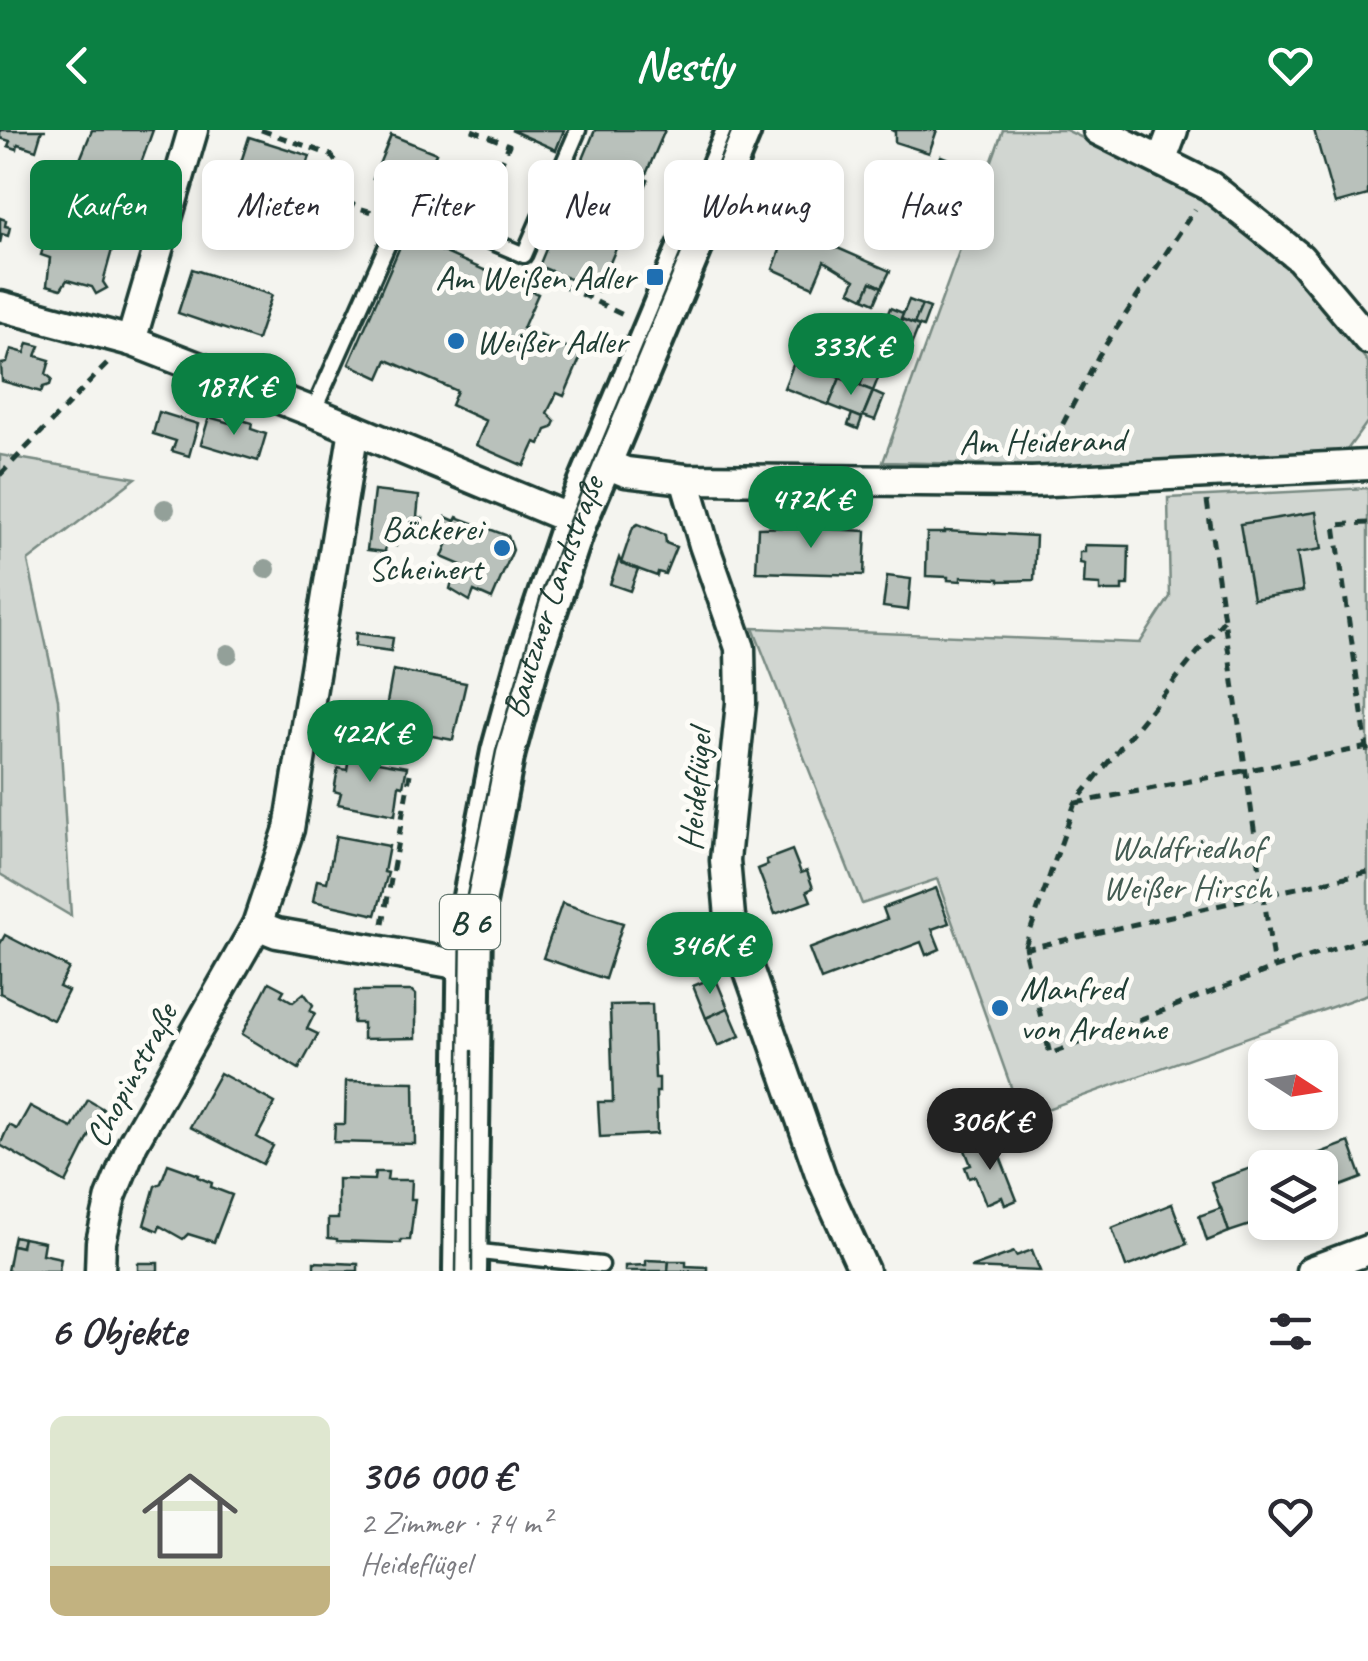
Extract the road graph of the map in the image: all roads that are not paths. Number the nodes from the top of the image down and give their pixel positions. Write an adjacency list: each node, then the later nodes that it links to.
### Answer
1 (193, 130): 9 (street)
2 (578, 130): 10 (lane)
3 (739, 130): 12 (main road, Bautzner Landstraße / B 6)
4 (1098, 130): 6 (street)
5 (1173, 130): 6 (street)
6 (1162, 159): 8 (street)
7 (0, 306): 9 (street)
8 (1368, 339)
9 (122, 350): 10 (street)
10 (314, 412): 11 (street)
11 (354, 429): 15 (street); 16 (street, Chopinstraße)
12 (599, 461): 14 (street, Am Heiderand); 15 (main road, Bautzner Landstraße / B 6)
13 (1368, 464): 14 (street, Am Heiderand)
14 (684, 479): 22 (street, Heideflügel)
15 (575, 521): 17 (main road, Bautzner Landstraße / B 6)
16 (257, 925): 17 (street); 21 (street, Chopinstraße)
17 (468, 966): 19 (main road, Bautzner Landstraße / B 6)
18 (1368, 1250): 23 (street)
19 (465, 1261): 20 (lane)
20 (600, 1265)
21 (100, 1271)
22 (864, 1271)
23 (1311, 1271)

